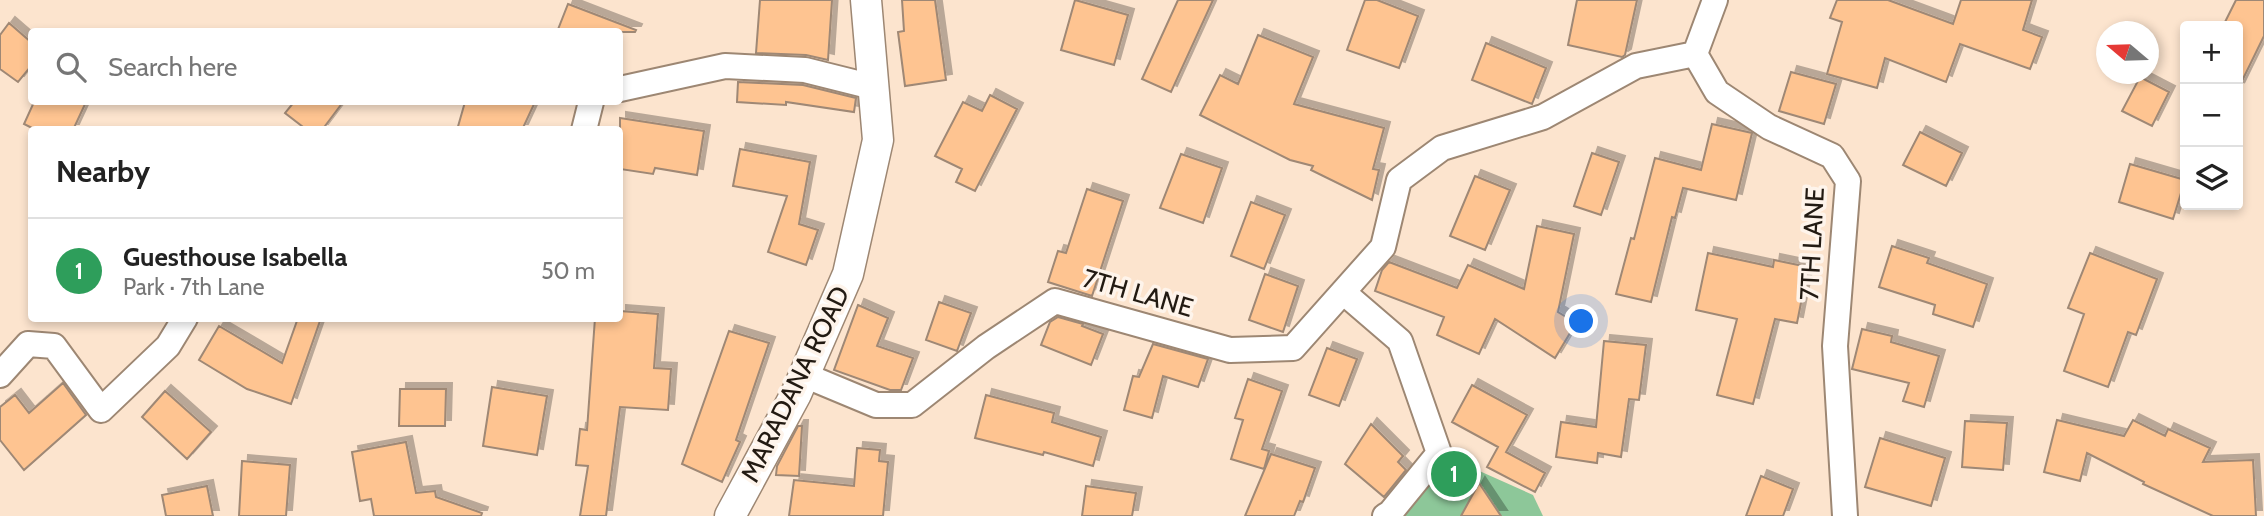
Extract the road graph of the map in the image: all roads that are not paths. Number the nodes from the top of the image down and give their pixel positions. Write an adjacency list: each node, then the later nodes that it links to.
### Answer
1 (866, 0): 4 (street, MARADANA ROAD)
2 (1715, 0): 3 (street)
3 (1695, 54): 8 (street, 7TH LANE); 14 (street, 7TH LANE)
4 (873, 87): 5 (street); 11 (street, MARADANA ROAD)
5 (623, 88)
6 (591, 105): 7 (street)
7 (585, 126)
8 (1343, 292): 11 (street, 7TH LANE); 13 (street)
9 (184, 322): 10 (street)
10 (0, 375)
11 (804, 375): 12 (street, MARADANA ROAD)
12 (730, 516)
13 (1385, 516)
14 (1845, 516)

